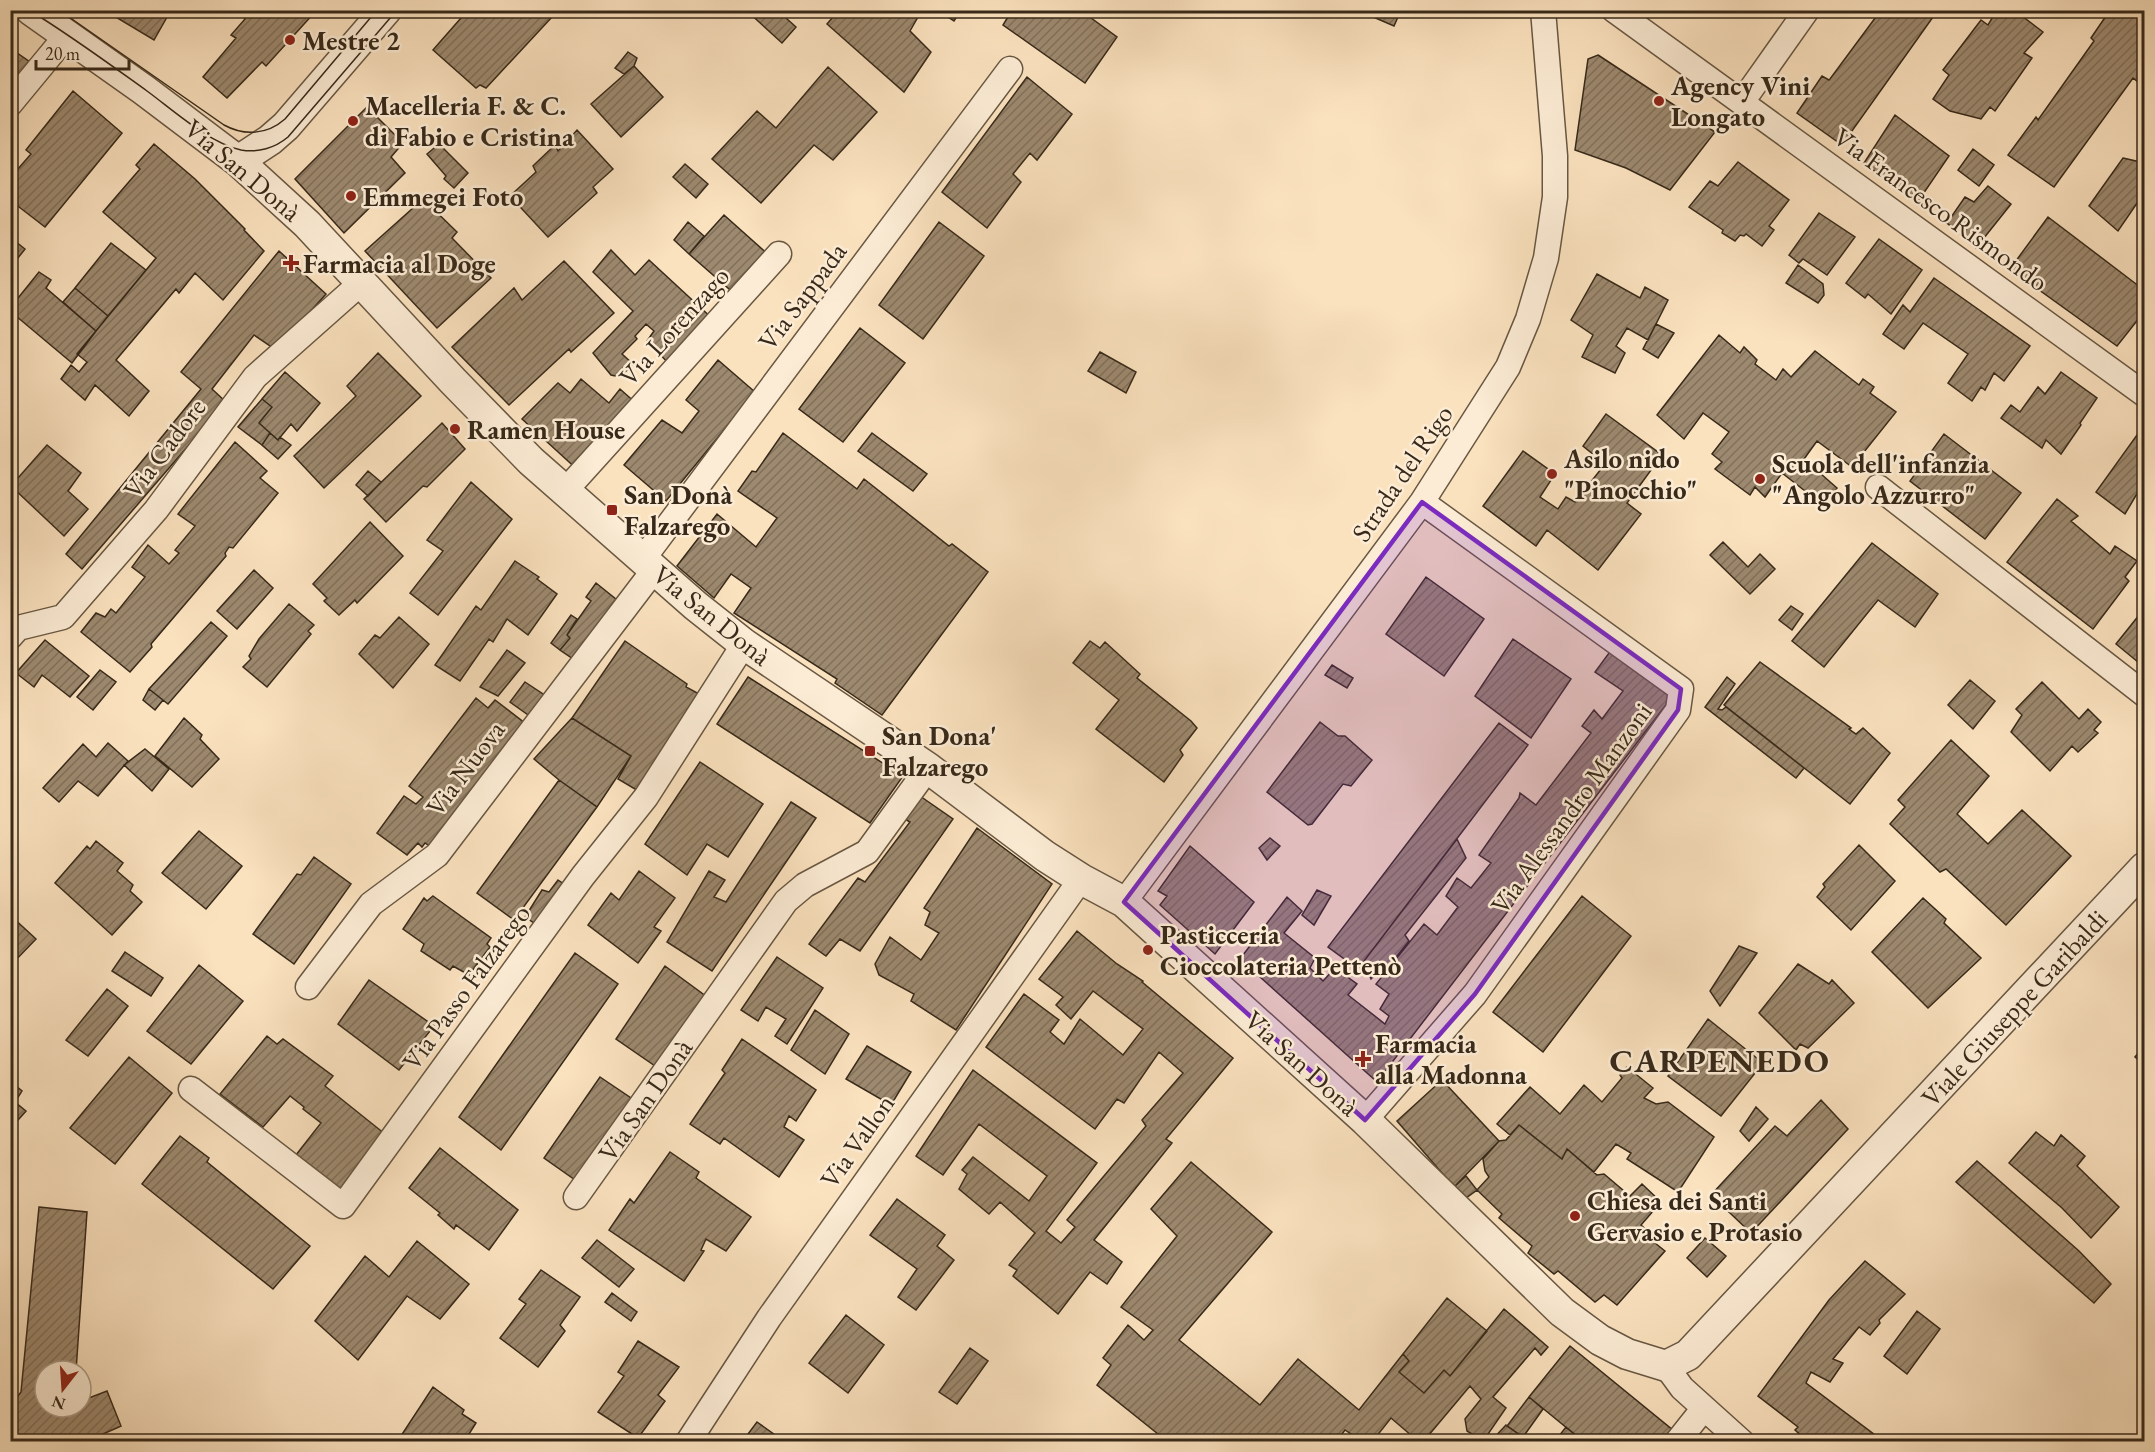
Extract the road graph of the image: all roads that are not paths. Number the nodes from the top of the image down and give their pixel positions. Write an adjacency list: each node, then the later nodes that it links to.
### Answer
1 (386, 10): 9 (street)
2 (1543, 10): 15 (street, Strada del Rigo)
3 (1614, 10): 7 (street, Via Francesco Rismondo)
4 (1807, 10): 7 (street)
5 (47, 19): 8 (street); 9 (street, Via San Donà)
6 (1010, 69): 16 (street, Via Sappada)
7 (1742, 102): 12 (street, Via Francesco Rismondo)
8 (10, 104)
9 (238, 161): 11 (street, Via San Donà)
10 (779, 254): 14 (street, Via Lorenzago)
11 (361, 282): 14 (street, Via San Donà); 17 (street, Via Cadore)
12 (2145, 394)
13 (1878, 487): 19 (street)
14 (565, 491): 16 (street, Via San Donà)
15 (1422, 502): 23 (street, Strada del Rigo); 26 (street, Via Alessandro Manzoni)
16 (649, 564): 18 (street, Via San Donà); 24 (street, Via Nuova)
17 (14, 632)
18 (744, 644): 20 (street, Via San Donà); 25 (street, Via Passo Falzarego)
19 (2145, 694)
20 (927, 768): 22 (street, Via San Donà); 27 (street, Via San Donà)
21 (2145, 868): 28 (street, Viale Giuseppe Garibaldi)
22 (1081, 879): 23 (street, Via San Donà); 30 (street, Via Vallon)
23 (1124, 902): 26 (street, Via San Donà)
24 (308, 987)
25 (191, 1089)
26 (1365, 1120): 28 (street, Via San Donà)
27 (576, 1197)
28 (1666, 1366): 29 (street)
29 (1704, 1408): 31 (street); 32 (street)
30 (688, 1442)
31 (1677, 1442)
32 (1742, 1442)

